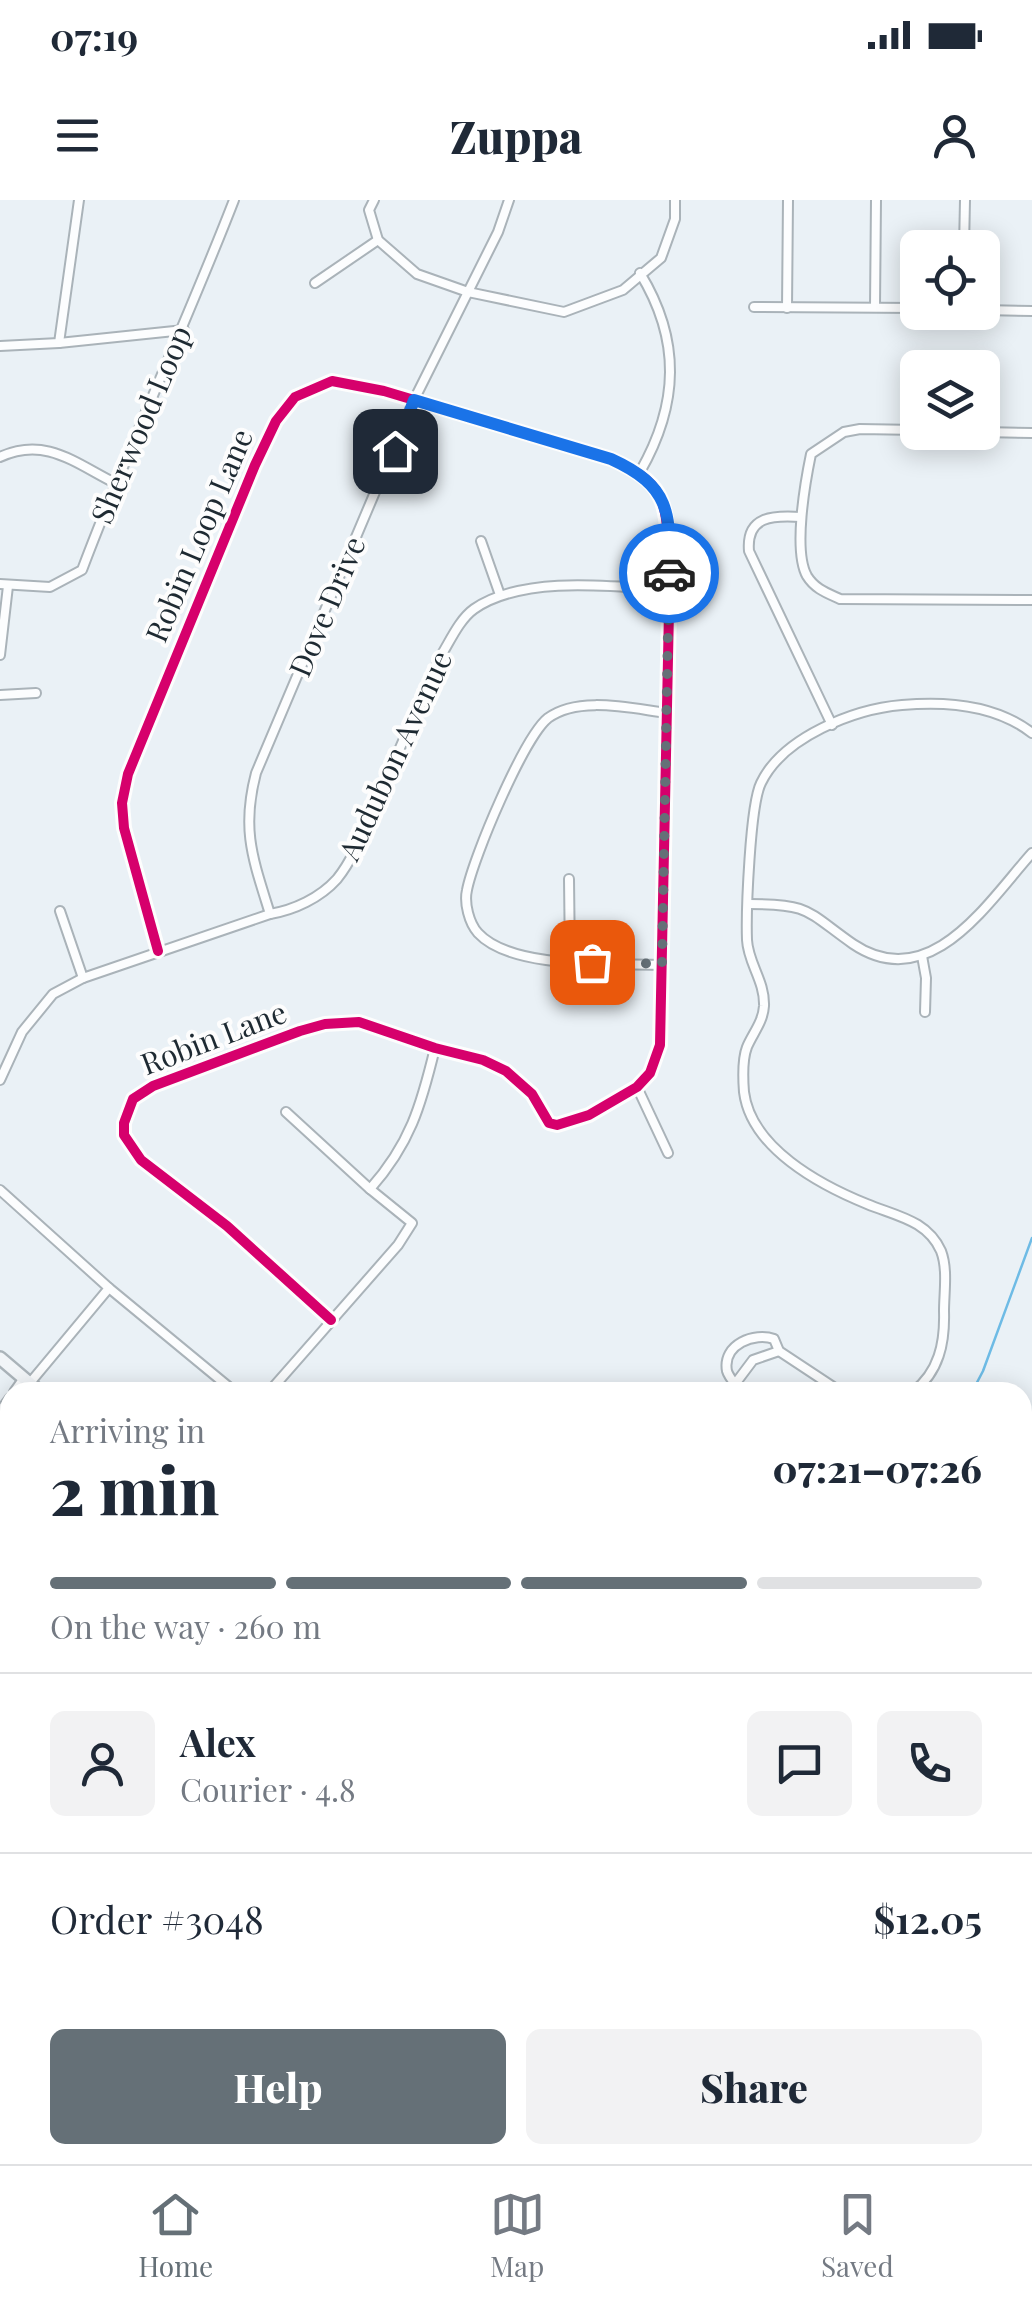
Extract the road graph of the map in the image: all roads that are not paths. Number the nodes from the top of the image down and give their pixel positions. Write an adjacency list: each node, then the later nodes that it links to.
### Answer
1 (79, 200): 21 (street)
2 (234, 200): 20 (street, Sherwood Loop)
3 (374, 200): 10 (street)
4 (508, 200): 13 (street, Dove Drive)
5 (675, 200): 11 (street)
6 (788, 200): 16 (street)
7 (876, 200): 15 (street)
8 (965, 200): 9 (street)
9 (964, 230)
10 (378, 240): 12 (street); 13 (street)
11 (640, 273): 13 (street); 28 (street)
12 (316, 283)
13 (468, 292): 23 (street, Dove Drive)
14 (754, 307): 16 (street)
15 (875, 307): 16 (street); 17 (street)
16 (787, 308)
17 (900, 308)
18 (1000, 310): 19 (street)
19 (1032, 310)
20 (184, 330): 21 (street); 29 (street, Sherwood Loop)
21 (59, 343): 22 (street)
22 (0, 346)
23 (414, 400): 28 (street, Robin Loop Lane); 46 (street, Dove Drive); 47 (street, Robin Loop Lane)
24 (900, 429): 30 (street)
25 (1000, 432): 26 (street)
26 (1032, 433)
27 (0, 456): 29 (street)
28 (640, 472): 33 (street)
29 (115, 483): 32 (street, Sherwood Loop)
30 (801, 516): 35 (street); 40 (street)
31 (481, 541): 34 (street)
32 (4, 585): 36 (street)
33 (669, 590): 34 (street, Audubon Avenue); 39 (street)
34 (500, 595): 46 (street, Audubon Avenue)
35 (1032, 600)
36 (0, 656)
37 (36, 693): 38 (street)
38 (0, 695)
39 (668, 713): 49 (street); 50 (street)
40 (832, 725): 41 (street); 44 (street)
41 (1032, 733)
42 (1032, 853): 48 (street)
43 (569, 878): 49 (street)
44 (749, 904): 48 (street); 71 (street)
45 (60, 912): 51 (street)
46 (270, 914): 47 (street, Audubon Avenue)
47 (158, 951): 51 (street, Audubon Avenue)
48 (922, 956): 52 (street)
49 (570, 961): 50 (street)
50 (662, 964): 55 (street)
51 (83, 978): 54 (street, Audubon Avenue)
52 (926, 1012)
53 (435, 1048): 55 (street, Robin Lane); 58 (street); 61 (street, Robin Lane)
54 (0, 1080)
55 (637, 1088): 57 (street)
56 (286, 1112): 58 (street)
57 (668, 1152)
58 (370, 1189): 61 (street)
59 (0, 1190): 60 (street)
60 (109, 1288): 65 (street); 66 (street)
61 (331, 1320): 67 (street)
62 (779, 1351): 68 (street); 69 (street); 70 (street)
63 (0, 1358): 64 (street)
64 (28, 1382)
65 (33, 1382)
66 (223, 1382)
67 (277, 1382)
68 (734, 1382)
69 (741, 1382)
70 (826, 1382)
71 (923, 1382)

